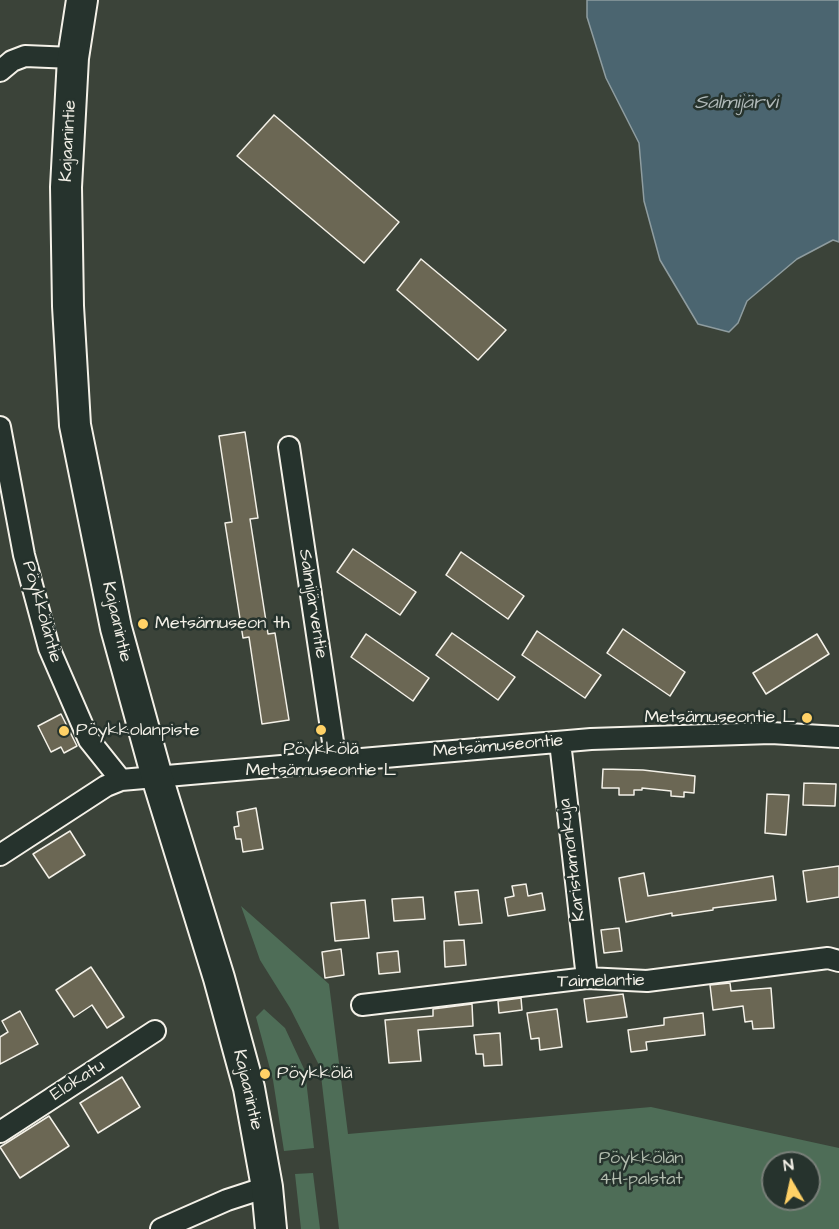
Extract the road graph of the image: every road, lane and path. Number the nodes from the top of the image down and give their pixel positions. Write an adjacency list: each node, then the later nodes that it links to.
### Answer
1 (82, 0): 2 (main road, Kajaanintie)
2 (74, 58): 3 (street); 9 (main road, Kajaanintie)
3 (0, 71)
4 (0, 428): 10 (street, Pöykköläntie)
5 (288, 447): 8 (street, Salmijärventie)
6 (839, 737): 7 (street, Metsämuseontie)
7 (560, 742): 8 (street, Metsämuseontie); 13 (street, Karistamonkuja)
8 (336, 762): 9 (street, Metsämuseontie)
9 (157, 777): 10 (street); 17 (main road, Kajaanintie)
10 (122, 780): 11 (street)
11 (0, 855)
12 (839, 961): 13 (street, Taimelantie)
13 (587, 978): 14 (street, Taimelantie)
14 (362, 1005)
15 (155, 1031): 16 (street, Elokatu)
16 (0, 1132)
17 (267, 1186): 18 (street); 19 (main road, Kajaanintie)
18 (161, 1229)
19 (271, 1229)

